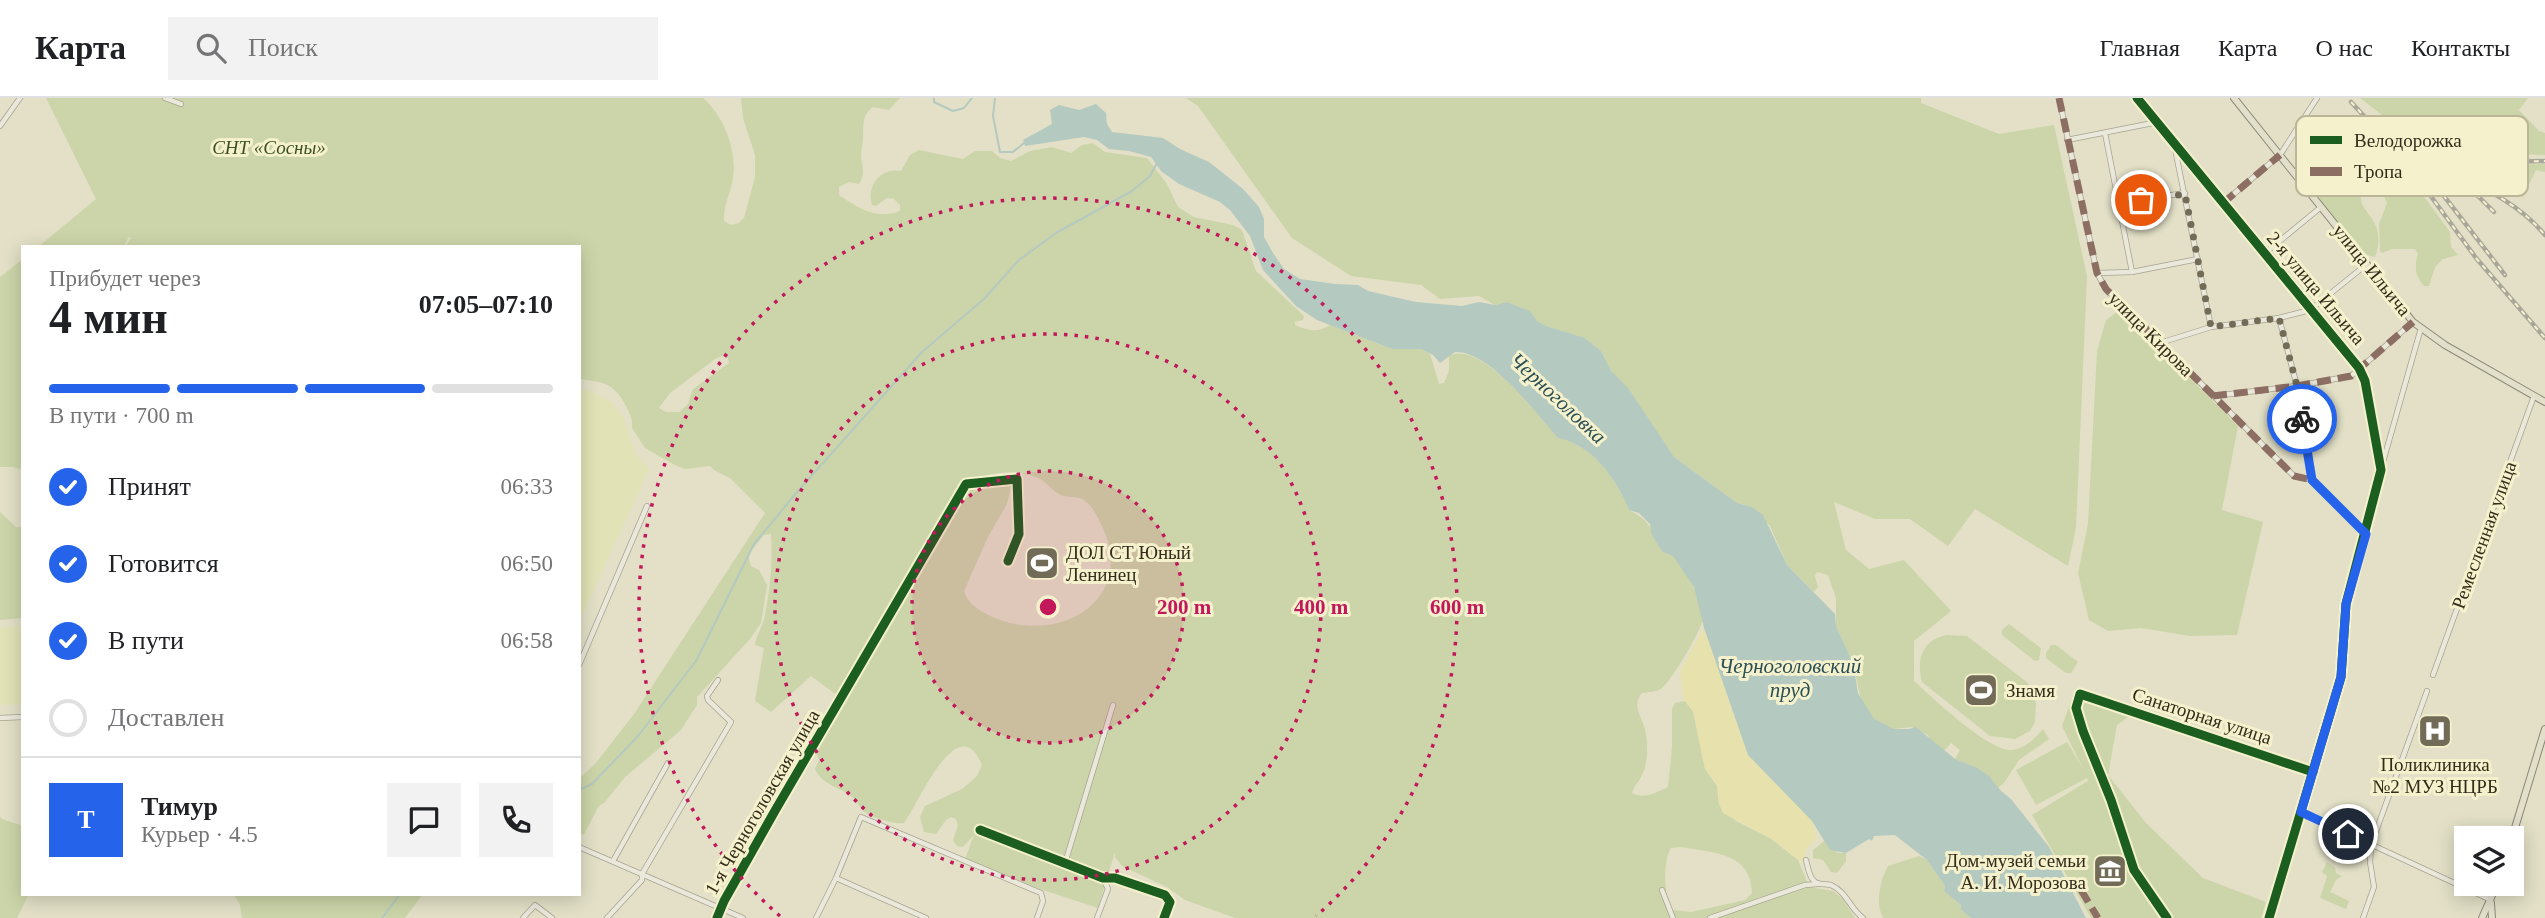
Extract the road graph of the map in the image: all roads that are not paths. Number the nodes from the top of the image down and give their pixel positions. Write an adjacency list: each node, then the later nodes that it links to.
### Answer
1 (20, 98): 10 (street)
2 (165, 98): 7 (street)
3 (2059, 98): 13 (street, улица Кирова)
4 (2234, 98): 15 (main road, улица Ильича)
5 (2317, 98): 8 (street)
6 (2140, 99): 9 (street, 2-я улица Ильича)
7 (181, 104)
8 (2305, 116)
9 (2158, 122): 12 (street); 14 (street, 2-я улица Ильича)
10 (0, 127)
11 (2296, 130): 15 (street)
12 (2105, 133): 13 (street); 19 (street)
13 (2067, 140): 26 (street, улица Кирова)
14 (2174, 143): 17 (street); 20 (street, 2-я улица Ильича)
15 (2280, 155): 16 (main road, улица Ильича); 20 (street)
16 (2296, 176)
17 (2185, 194): 19 (street); 23 (street)
18 (2312, 196): 21 (main road, улица Ильича)
19 (2120, 203): 25 (street)
20 (2223, 203): 22 (street, 2-я улица Ильича)
21 (2320, 207): 22 (street); 24 (main road, улица Ильича)
22 (2264, 254): 27 (street, 2-я улица Ильича)
23 (2198, 259): 25 (street); 30 (street)
24 (2368, 263): 27 (street); 29 (main road, улица Ильича)
25 (2132, 272): 26 (street)
26 (2097, 273): 32 (street, улица Кирова)
27 (2310, 310): 28 (street); 33 (street, 2-я улица Ильича)
28 (2279, 318): 30 (street); 34 (street)
29 (2413, 321): 31 (main road, улица Ильича); 33 (street)
30 (2211, 327): 32 (street)
31 (2421, 328): 36 (main road, улица Ильича); 38 (street)
32 (2160, 343): 35 (street, улица Кирова)
33 (2360, 368): 34 (street); 38 (street, 2-я улица Ильича)
34 (2297, 386): 35 (street); 39 (street)
35 (2213, 396): 39 (street, улица Кирова)
36 (2534, 396): 37 (main road, улица Ильича); 44 (street, Ремесленная улица)
37 (2545, 402)
38 (2381, 470): 41 (street, 2-я улица Ильича)
39 (2312, 480): 41 (street, улица Кирова)
40 (648, 506): 43 (street)
41 (2366, 534): 54 (street, 2-я улица Ильича)
42 (1008, 561): 53 (street, 1-я Черноголовская улица)
43 (581, 660)
44 (2433, 675)
45 (718, 680): 63 (street)
46 (2427, 691): 58 (street)
47 (1113, 705): 62 (street)
48 (21, 716): 49 (street)
49 (0, 718)
50 (2545, 729): 56 (main road)
51 (668, 763): 61 (street)
52 (792, 767): 53 (street)
53 (797, 772): 70 (street, 1-я Черноголовская улица)
54 (2314, 772): 55 (street, 2-я улица Ильича); 84 (street, Санаторная улица)
55 (2301, 812): 58 (street); 85 (street, 2-я улица Ильича)
56 (2516, 826)
57 (980, 830): 62 (street)
58 (2371, 845): 69 (street); 86 (street)
59 (581, 848): 61 (street)
60 (1806, 860): 66 (street)
61 (613, 861): 63 (street)
62 (1065, 863): 65 (street)
63 (642, 874): 70 (street); 73 (street)
64 (836, 878): 76 (street); 77 (street); 78 (street)
65 (1102, 878): 79 (street); 80 (street)
66 (1818, 884): 82 (street); 83 (street)
67 (1662, 890): 81 (street)
68 (2493, 896): 69 (main road)
69 (2491, 901): 87 (main road); 88 (main road)
70 (721, 909): 74 (street, 1-я Черноголовская улица); 75 (street)
71 (523, 918): 72 (street)
72 (552, 918)
73 (607, 918)
74 (718, 918)
75 (743, 918)
76 (816, 918)
77 (926, 918)
78 (1037, 918)
79 (1097, 918)
80 (1164, 918)
81 (1673, 918)
82 (1710, 918)
83 (1863, 918)
84 (2167, 918)
85 (2269, 918)
86 (2363, 918)
87 (2482, 918)
88 (2492, 918)

